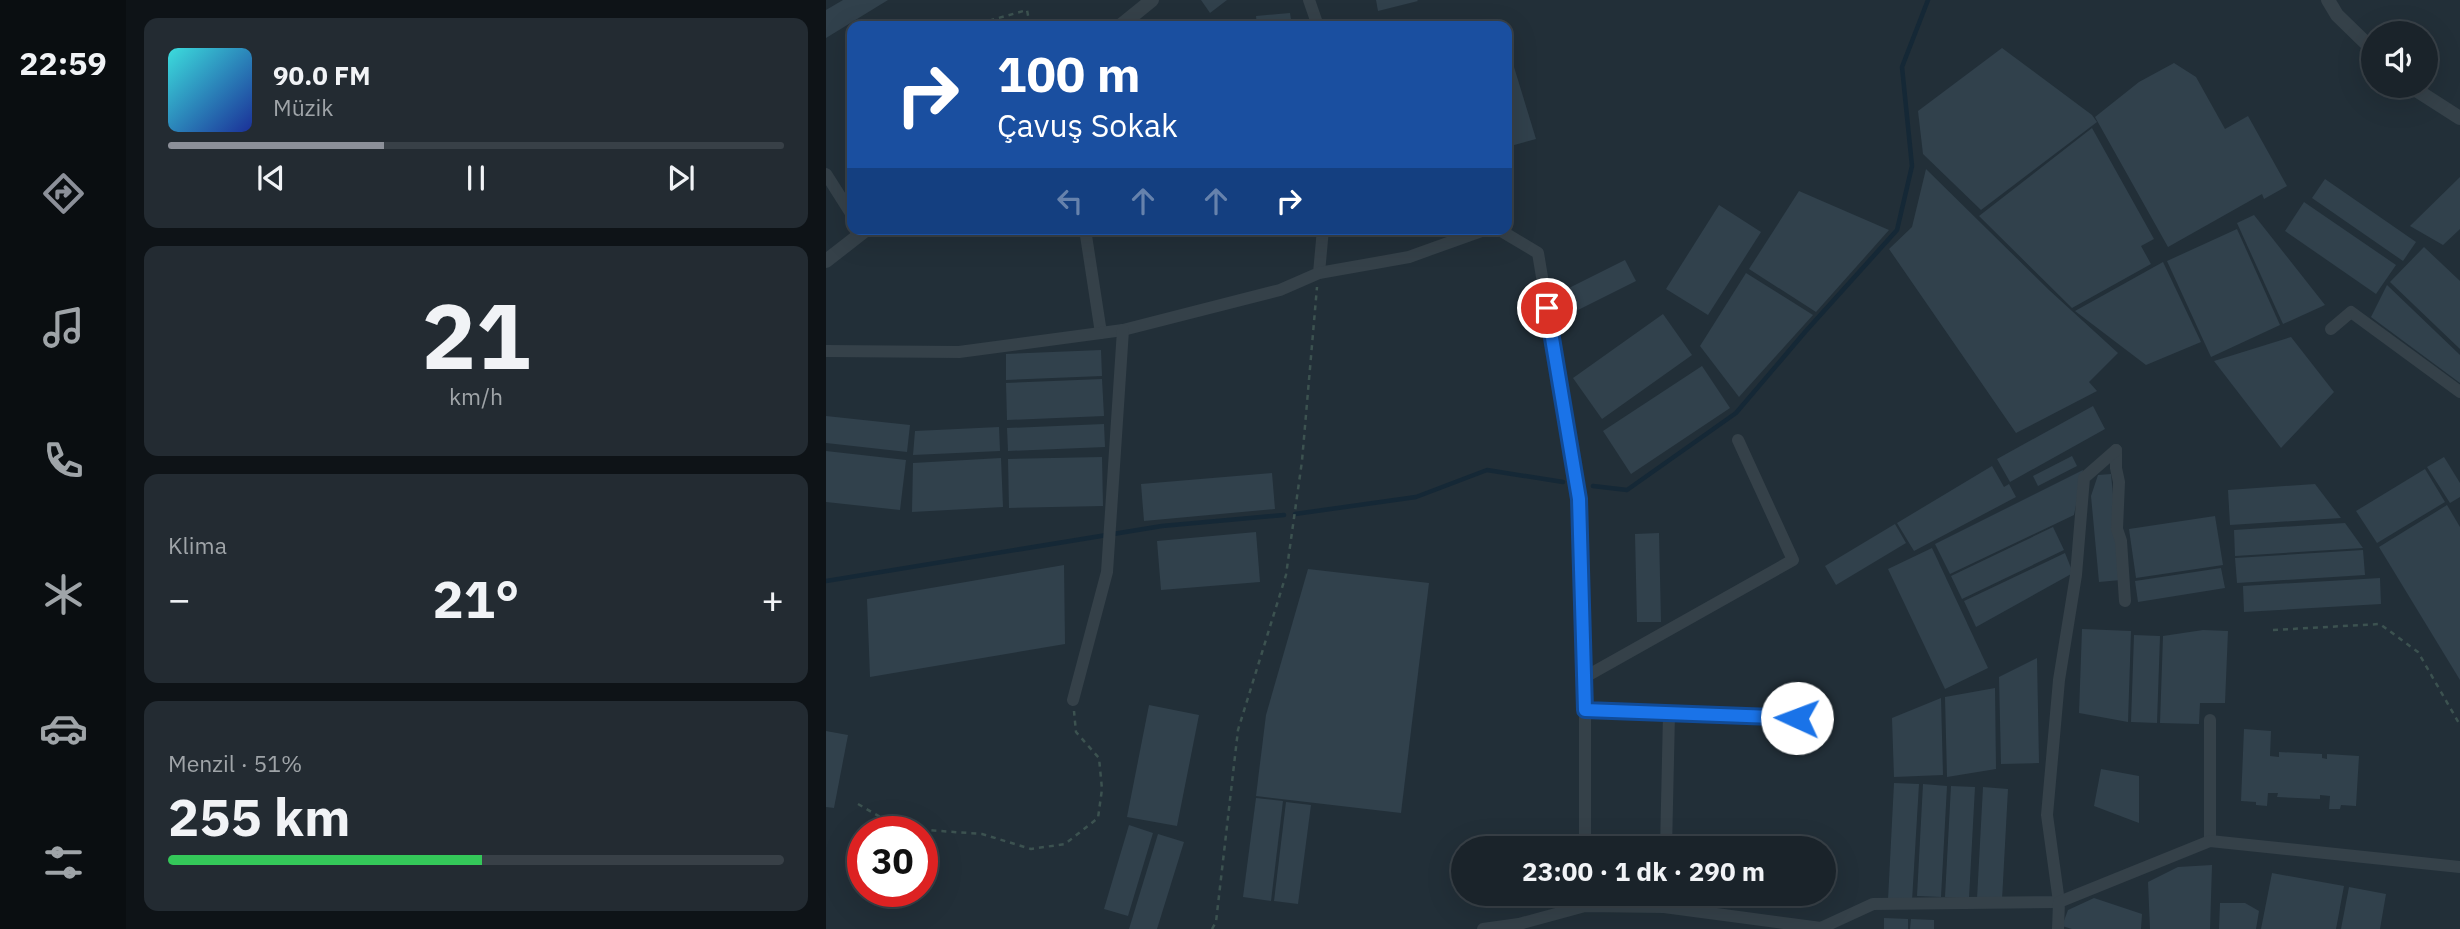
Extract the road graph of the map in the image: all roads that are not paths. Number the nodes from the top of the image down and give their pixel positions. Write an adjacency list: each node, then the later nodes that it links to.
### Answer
1 (1152, 0): 4 (street)
2 (1309, 0): 5 (street)
3 (2328, 0): 6 (street)
4 (1126, 21)
5 (1316, 21)
6 (2361, 38)
7 (2429, 98): 8 (street)
8 (2460, 118)
9 (826, 174): 10 (street)
10 (847, 207)
11 (858, 235): 16 (street)
12 (1086, 235): 20 (street)
13 (1322, 235): 17 (street)
14 (1470, 235): 17 (street)
15 (1508, 235): 25 (street)
16 (826, 261)
17 (1319, 273): 19 (street)
18 (2332, 329): 22 (street)
19 (1123, 331): 20 (street); 26 (street)
20 (1101, 334): 21 (street)
21 (826, 351)
22 (2460, 392)
23 (1738, 440): 25 (street)
24 (2124, 601): 35 (street)
25 (1585, 677): 27 (street)
26 (1073, 700)
27 (1585, 710): 28 (street); 31 (street)
28 (1668, 715): 29 (street); 32 (street)
29 (1822, 719)
30 (2210, 720): 33 (street)
31 (1585, 836)
32 (1666, 836)
33 (2210, 841): 34 (street); 35 (street)
34 (2460, 867)
35 (2059, 902): 37 (street); 40 (street)
36 (1570, 906): 38 (street)
37 (1698, 906)
38 (1519, 927): 39 (street)
39 (1483, 929)
40 (2058, 929)

